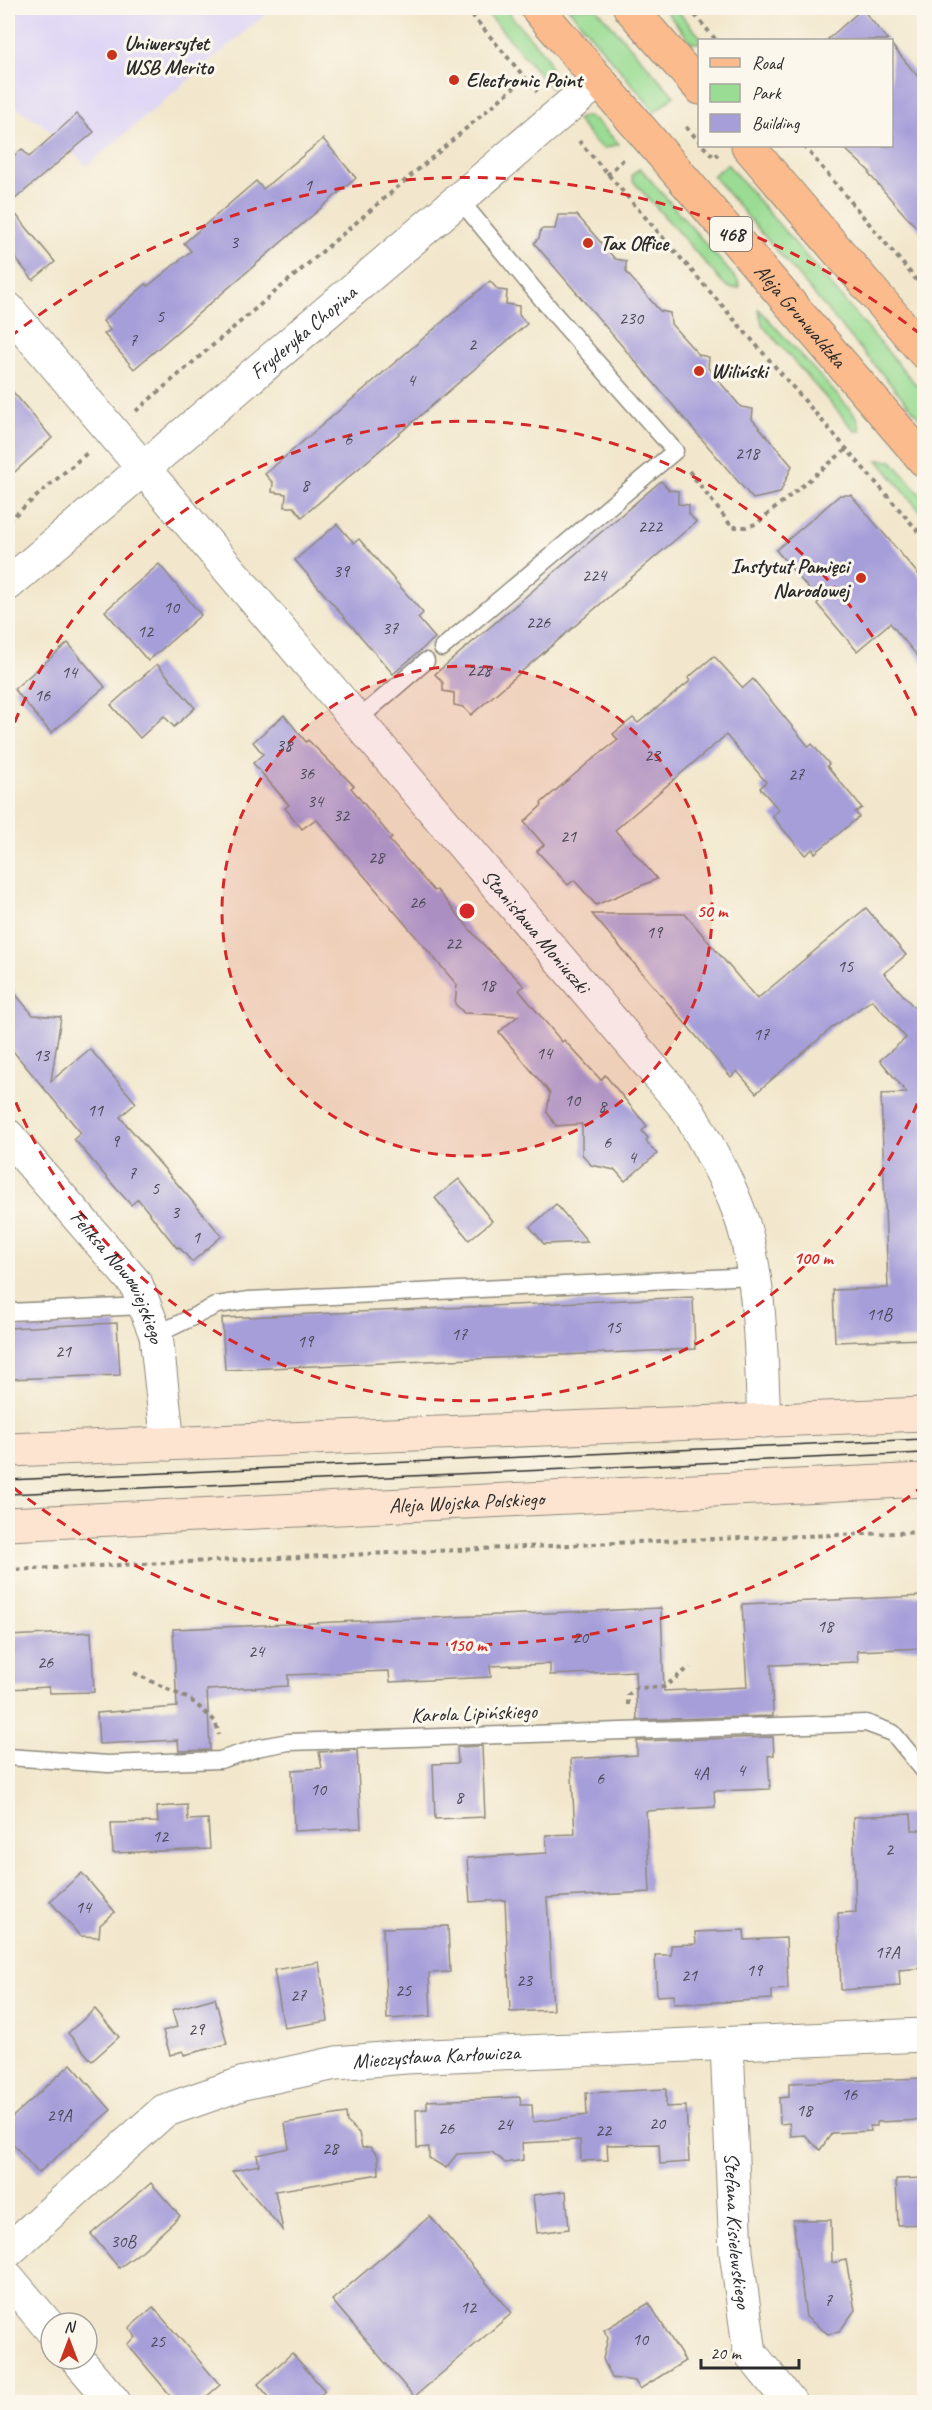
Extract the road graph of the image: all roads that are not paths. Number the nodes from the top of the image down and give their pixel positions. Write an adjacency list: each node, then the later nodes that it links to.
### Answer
1 (537, 8): 3 (main road, Aleja Grunwaldzka / 468)
2 (630, 8): 4 (main road)
3 (599, 80): 6 (street, Fryderyka Chopina); 9 (main road, Aleja Grunwaldzka / 468)
4 (698, 87)
5 (734, 148): 8 (main road)
6 (459, 199): 10 (street, Fryderyka Chopina); 12 (lane)
7 (8, 309): 10 (street, Stanisława Moniuszki)
8 (924, 352)
9 (924, 459)
10 (143, 468): 11 (street, Fryderyka Chopina); 14 (street, Stanisława Moniuszki)
11 (8, 584)
12 (442, 648)
13 (426, 662): 14 (lane)
14 (356, 721): 16 (street, Stanisława Moniuszki)
15 (8, 1136): 18 (street, Feliksa Nowowiejskiego)
16 (754, 1276): 18 (lane); 20 (street, Stanisława Moniuszki)
17 (8, 1312): 18 (lane)
18 (150, 1320): 21 (street, Feliksa Nowowiejskiego)
19 (924, 1414): 20 (street)
20 (764, 1421): 21 (street)
21 (168, 1444): 22 (street)
22 (8, 1450)
23 (924, 1480): 24 (street, Aleja Wojska Polskiego)
24 (8, 1524)
25 (8, 1757): 26 (lane, Karola Lipińskiego)
26 (924, 1771)
27 (924, 2035): 28 (street, Mieczysława Karłowicza)
28 (727, 2045): 29 (street, Mieczysława Karłowicza); 34 (street, Stefana Kisielewskiego)
29 (8, 2251)
30 (8, 2278): 31 (street)
31 (39, 2315)
32 (87, 2371): 33 (street)
33 (114, 2403)
34 (790, 2403)

